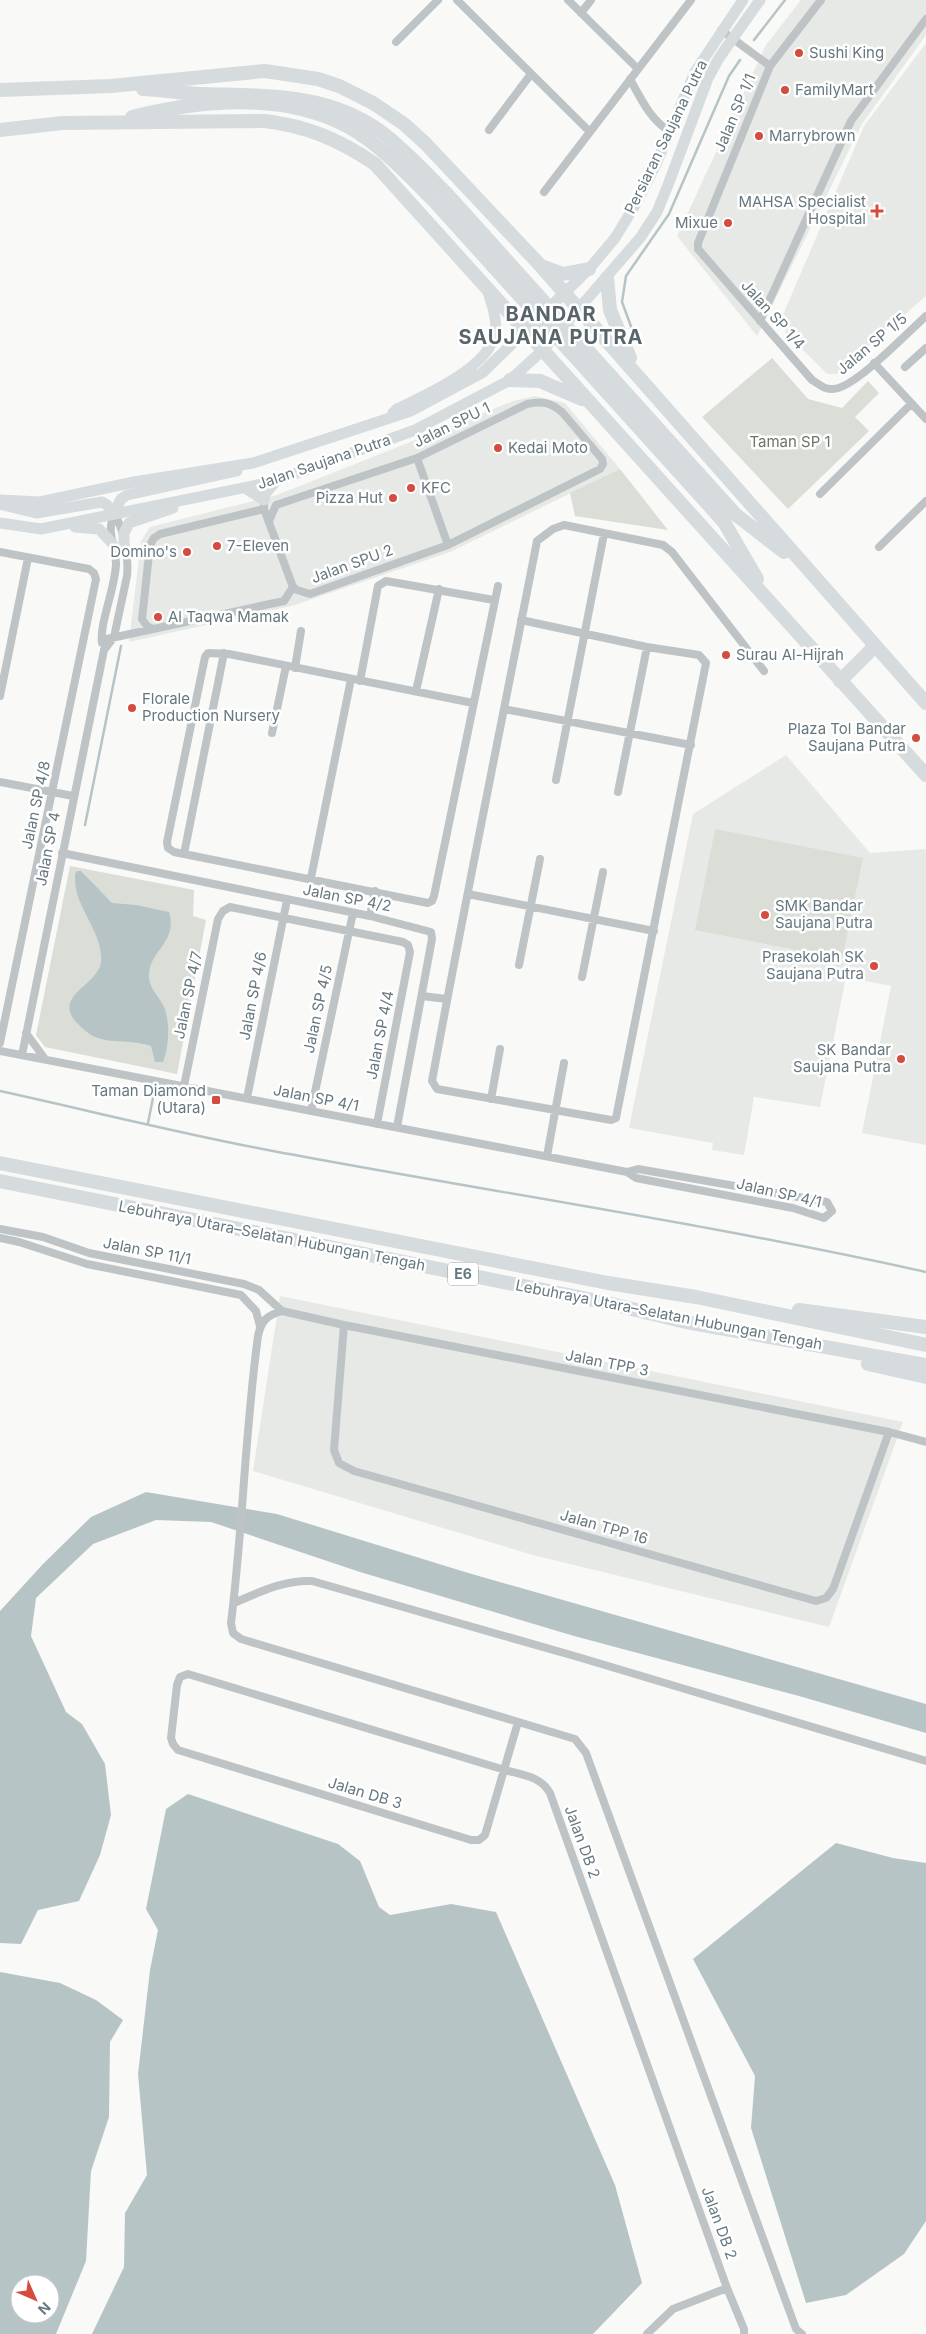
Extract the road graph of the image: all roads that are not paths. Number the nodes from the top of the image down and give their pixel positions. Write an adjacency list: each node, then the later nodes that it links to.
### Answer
1 (438, 0): 13 (street)
2 (457, 0): 16 (street)
3 (568, 0): 9 (street)
4 (591, 0): 9 (street)
5 (691, 0): 15 (street)
6 (743, 0): 11 (main road, Persiaran Saujana Putra)
7 (760, 0): 12 (main road, Persiaran Saujana Putra)
8 (821, 0): 14 (street, Jalan SP 1/1)
9 (581, 13): 15 (street)
10 (926, 19): 35 (street)
11 (721, 30): 12 (street); 24 (main road, Persiaran Saujana Putra)
12 (732, 38): 14 (street); 30 (main road, Persiaran Saujana Putra)
13 (396, 42)
14 (770, 66): 27 (street, Jalan SP 1/1)
15 (638, 69): 17 (street)
16 (531, 74): 22 (street); 23 (street)
17 (630, 79): 23 (street); 24 (street)
18 (112, 86): 19 (highway); 26 (highway); 28 (highway)
19 (0, 90)
20 (110, 122): 21 (highway); 26 (highway); 31 (highway)
21 (0, 130)
22 (489, 130)
23 (590, 132): 25 (street)
24 (671, 132): 29 (main road, Persiaran Saujana Putra)
25 (544, 192)
26 (441, 198): 60 (highway)
27 (698, 249): 35 (street, Jalan SP 1/4)
28 (539, 264): 29 (highway); 32 (highway)
29 (589, 269): 32 (main road, Persiaran Saujana Putra)
30 (607, 278): 33 (main road, Persiaran Saujana Putra); 41 (highway)
31 (487, 289): 36 (highway); 46 (main road)
32 (565, 293): 33 (highway); 36 (main road, Jalan Saujana Putra)
33 (579, 309): 38 (main road, Jalan Saujana Putra); 41 (highway)
34 (926, 316): 39 (street, Jalan SP 1/5)
35 (760, 322): 43 (street, Jalan SP 1/4)
36 (525, 331): 38 (highway); 46 (main road, Jalan Saujana Putra)
37 (926, 348): 40 (street)
38 (542, 350): 42 (main road, Jalan Saujana Putra); 44 (highway)
39 (874, 364): 43 (street, Jalan SP 1/5); 45 (street)
40 (905, 367)
41 (641, 379): 71 (highway)
42 (510, 380): 44 (highway); 51 (main road, Jalan Saujana Putra)
43 (834, 390)
44 (590, 403): 76 (highway)
45 (911, 404): 47 (street); 53 (street)
46 (387, 420): 49 (main road, Jalan Saujana Putra)
47 (926, 420)
48 (417, 458): 50 (street, Jalan SPU 1); 58 (street, Jalan SPU 1); 66 (street)
49 (253, 463): 54 (main road, Jalan Saujana Putra); 59 (main road)
50 (603, 464): 66 (street, Jalan SPU 2)
51 (277, 480): 52 (main road, Jalan Saujana Putra); 57 (main road)
52 (240, 489): 57 (main road); 59 (main road, Jalan Saujana Putra); 67 (main road)
53 (820, 494)
54 (0, 500)
55 (926, 501): 68 (street)
56 (0, 504): 59 (main road)
57 (264, 504): 58 (street); 61 (street); 78 (street)
58 (276, 505): 61 (street)
59 (114, 514): 63 (main road, Jalan Saujana Putra); 65 (street, Jalan SP 4); 67 (street, Jalan SP 4)
60 (729, 518): 71 (highway); 76 (highway)
61 (269, 520): 72 (street)
62 (0, 523): 63 (main road, Jalan Saujana Putra)
63 (47, 528): 65 (main road)
64 (604, 534): 77 (street); 80 (street); 90 (street)
65 (112, 543): 82 (street, Jalan SP 4)
66 (448, 545): 72 (street, Jalan SPU 2)
67 (124, 546): 81 (street, Jalan SP 4)
68 (879, 547)
69 (0, 552): 70 (street)
70 (28, 558): 87 (street); 106 (street, Jalan SP 4/8)
71 (809, 570): 83 (highway)
72 (293, 586): 78 (street, Jalan SPU 2)
73 (498, 586): 75 (street)
74 (439, 589): 75 (street, Jalan SPU 2); 92 (street, Jalan SPU 2); 94 (street)
75 (494, 600): 96 (street)
76 (771, 604): 93 (highway)
77 (521, 620): 80 (street); 98 (street)
78 (153, 629): 81 (street, Jalan SPU 2)
79 (301, 631): 89 (street)
80 (584, 633): 84 (street); 99 (street)
81 (114, 637): 82 (street, Jalan SPU 2); 85 (street, Jalan SP 4)
82 (102, 640): 85 (street, Jalan SP 4)
83 (875, 646): 93 (highway); 97 (highway)
84 (647, 647): 101 (street); 102 (street)
85 (104, 650): 108 (street, Jalan SP 4)
86 (224, 653): 88 (street); 110 (street); 110 (street)
87 (4, 656): 95 (street)
88 (286, 666): 89 (street); 100 (street)
89 (295, 668): 91 (street)
90 (764, 671)
91 (351, 679): 92 (street); 113 (street)
92 (360, 681): 94 (street)
93 (840, 681): 103 (highway)
94 (416, 691): 96 (street)
95 (0, 696)
96 (472, 703): 114 (street)
97 (926, 703)
98 (504, 709): 99 (street); 115 (street)
99 (566, 721): 101 (street); 104 (street)
100 (272, 733)
101 (629, 733): 102 (street); 107 (street)
102 (691, 745): 123 (street)
103 (926, 775)
104 (556, 780)
105 (0, 782): 106 (street)
106 (53, 792): 108 (street); 129 (street, Jalan SP 4/8)
107 (618, 792)
108 (73, 796): 109 (street, Jalan SP 4)
109 (62, 853): 116 (street, Jalan SP 4/2); 128 (street, Jalan SP 4)
110 (184, 854): 113 (street)
111 (540, 859): 117 (street)
112 (604, 872): 121 (street)
113 (311, 878): 114 (street)
114 (375, 891): 119 (street)
115 (468, 894): 117 (street); 127 (street)
116 (287, 900): 118 (street, Jalan SP 4/2); 120 (street, Jalan SP 4/6)
117 (530, 906): 121 (street); 124 (street)
118 (353, 913): 119 (street, Jalan SP 4/2); 122 (street, Jalan SP 4/5)
119 (370, 916): 126 (street, Jalan SP 4/2)
120 (283, 917): 122 (street); 135 (street, Jalan SP 4/7); 136 (street, Jalan SP 4/6)
121 (594, 919): 123 (street); 125 (street)
122 (348, 930): 138 (street, Jalan SP 4/5); 140 (street, Jalan SP 4/4)
123 (654, 931): 139 (street)
124 (519, 965)
125 (582, 977)
126 (422, 996): 127 (street); 141 (street, Jalan SP 4/2)
127 (447, 999): 137 (street)
128 (26, 1032): 132 (street, Jalan SP 4); 133 (street)
129 (0, 1043)
130 (500, 1049): 137 (street)
131 (0, 1051): 132 (street, Jalan SP 4/1)
132 (22, 1055): 133 (street, Jalan SP 4/1)
133 (46, 1059): 135 (street, Jalan SP 4/1)
134 (564, 1063): 139 (street)
135 (184, 1086): 136 (street, Jalan SP 4/1)
136 (247, 1098): 138 (street, Jalan SP 4/1)
137 (491, 1099): 139 (street)
138 (311, 1111): 140 (street, Jalan SP 4/1)
139 (556, 1111): 142 (street)
140 (377, 1124): 141 (street, Jalan SP 4/1)
141 (397, 1128): 142 (street, Jalan SP 4/1)
142 (547, 1156): 144 (street, Jalan SP 4/1)
143 (0, 1163): 148 (highway, Lebuhraya Utara–Selatan Hubungan Tengah / E6)
144 (627, 1172): 144 (street, Jalan SP 4/1)
145 (0, 1181): 150 (highway, Lebuhraya Utara–Selatan Hubungan Tengah / E6)
146 (0, 1229): 149 (street, Jalan SP 11/1)
147 (0, 1238): 152 (street, Jalan SP 11/1)
148 (696, 1297): 153 (highway); 154 (highway, Lebuhraya Utara–Selatan Hubungan Tengah / E6)
149 (282, 1311): 151 (street, Jalan TPP 3); 152 (street)
150 (686, 1322): 155 (highway, Lebuhraya Utara–Selatan Hubungan Tengah / E6); 156 (highway)
151 (344, 1325): 157 (street, Jalan TPP 3); 157 (street, Jalan TPP 16)
152 (260, 1326): 159 (street)
153 (926, 1328)
154 (926, 1344)
155 (926, 1365)
156 (926, 1377)
157 (889, 1432): 158 (street, Jalan TPP 3)
158 (926, 1442)
159 (234, 1603): 160 (street); 162 (street)
160 (518, 1722): 163 (street); 167 (street)
161 (172, 1744): 163 (street, Jalan DB 3); 163 (street, Jalan DB 2)
162 (926, 1761)
163 (505, 1770): 164 (street, Jalan DB 2)
164 (727, 2288): 165 (street); 166 (street, Jalan DB 2)
165 (647, 2334)
166 (744, 2334)
167 (802, 2334)

